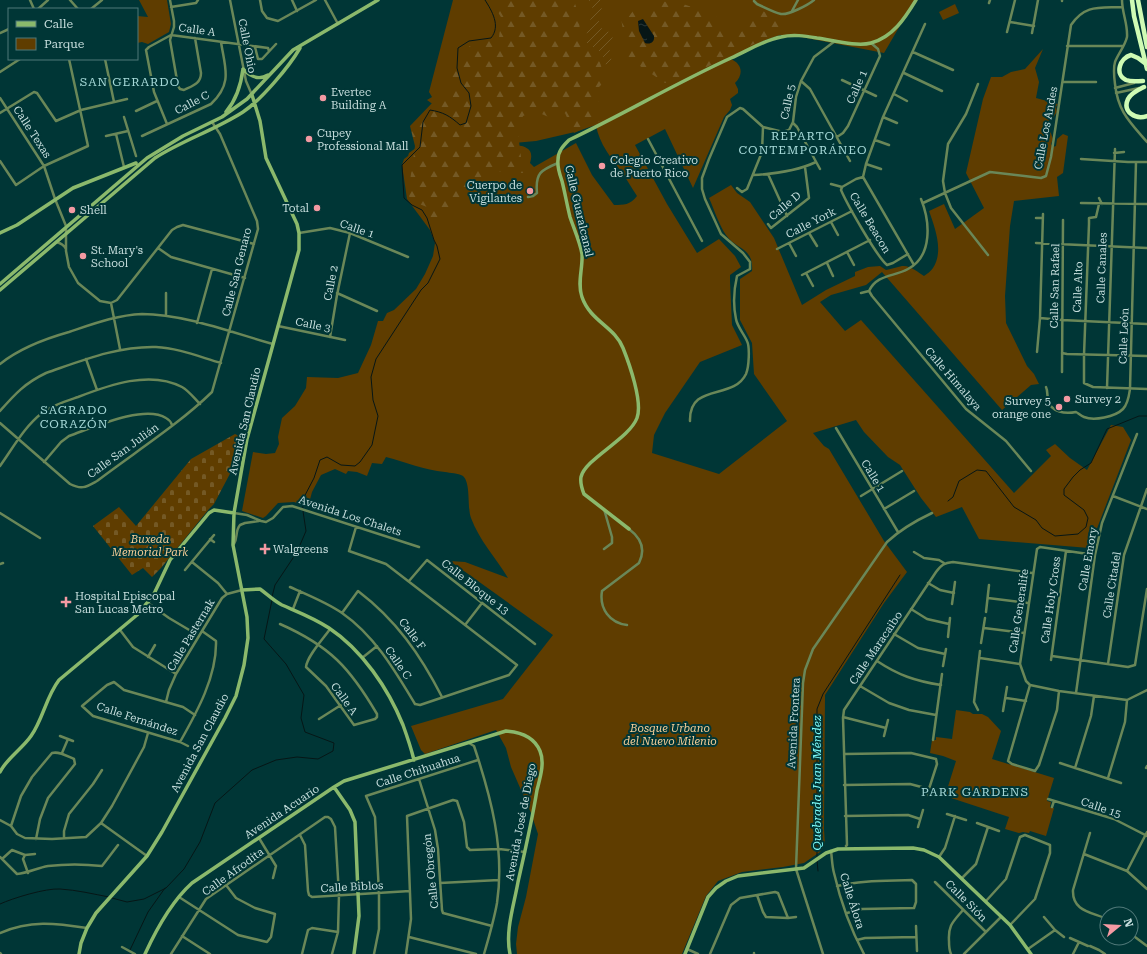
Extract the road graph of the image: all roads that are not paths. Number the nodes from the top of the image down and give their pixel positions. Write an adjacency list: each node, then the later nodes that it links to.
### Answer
1 (48, 0): 25 (street)
2 (70, 0): 26 (street)
3 (102, 0): 27 (street)
4 (170, 0): 23 (street)
5 (198, 0): 23 (street)
6 (230, 0): 43 (street, Calle Ohio)
7 (260, 0): 28 (street)
8 (292, 0): 28 (street)
9 (316, 0): 28 (street)
10 (325, 0): 32 (street)
11 (370, 0): 22 (street)
12 (378, 0): 22 (street)
13 (754, 0): 29 (street)
14 (798, 0): 29 (street)
15 (814, 0): 29 (street)
16 (916, 0): 42 (street, Calle Guaralcanal)
17 (1015, 0): 31 (street)
18 (1038, 0): 34 (street)
19 (1122, 0): 24 (street)
20 (1132, 0): 55 (highway)
21 (1138, 0): 30 (highway)
22 (371, 5): 32 (street)
23 (171, 7): 38 (street)
24 (1122, 7): 45 (street, Calle Los Andes); 46 (street)
25 (39, 8)
26 (77, 8)
27 (92, 8)
28 (297, 11)
29 (792, 11)
30 (1140, 15): 37 (highway); 47 (highway)
31 (1010, 22): 34 (street); 35 (street)
32 (338, 24): 49 (street)
33 (925, 24): 51 (street)
34 (1034, 26): 36 (street)
35 (1007, 32)
36 (1032, 33)
37 (1147, 33)
38 (171, 35): 39 (street, Calle A); 39 (street); 78 (street, Calle A)
39 (195, 38): 41 (street, Calle A)
40 (835, 41): 42 (street, Calle Guaralcanal); 63 (street, Calle 5); 116 (street, Calle Guaralcanal)
41 (221, 42): 43 (street, Calle A); 92 (street, Calle C)
42 (871, 43): 69 (street, Calle 1)
43 (238, 44): 48 (street, Calle A); 56 (street, Calle Ohio)
44 (276, 44): 50 (street)
45 (1067, 46): 46 (street); 64 (street, Calle Los Andes)
46 (1123, 46): 68 (street)
47 (1147, 46)
48 (255, 47): 50 (street); 50 (street)
49 (301, 47): 59 (street); 80 (street)
50 (269, 51)
51 (913, 52): 57 (street); 60 (street)
52 (18, 60): 58 (street)
53 (69, 60): 82 (street)
54 (105, 60): 79 (street)
55 (1146, 66): 62 (highway)
56 (243, 69): 59 (street); 73 (street, Calle Ohio); 87 (street)
57 (952, 70)
58 (0, 72)
59 (272, 72): 73 (street)
60 (904, 73): 70 (street); 72 (street)
61 (842, 80): 69 (street)
62 (1145, 80): 68 (street)
63 (800, 81): 90 (street, Calle 5); 99 (street)
64 (1063, 82): 65 (street); 129 (street, Calle Los Andes)
65 (1096, 82)
66 (978, 84): 129 (street)
67 (1145, 86): 71 (street); 85 (highway)
68 (1116, 88): 71 (street)
69 (865, 90): 74 (street); 99 (street, Calle 1)
70 (942, 91)
71 (1116, 93): 102 (street)
72 (894, 94): 77 (street); 88 (street)
73 (252, 95): 80 (street, Avenida San Claudio); 87 (street)
74 (876, 96)
75 (0, 98): 81 (street, Calle Texas)
76 (127, 99): 79 (street)
77 (907, 100)
78 (157, 101): 83 (street); 92 (street, Calle A)
79 (114, 102): 82 (street)
80 (255, 102): 93 (street); 150 (street, Avenida San Claudio)
81 (7, 109): 82 (street); 84 (street); 118 (street, Calle Texas)
82 (81, 110): 118 (street)
83 (136, 111)
84 (0, 113)
85 (1147, 116)
86 (124, 117): 95 (street)
87 (222, 117): 89 (street)
88 (883, 117): 91 (street); 101 (street)
89 (212, 122): 93 (street, Calle San Genaro); 148 (street)
90 (793, 122): 94 (street, Calle 5); 112 (street)
91 (897, 123)
92 (167, 124): 98 (street, Calle C)
93 (215, 127): 149 (street); 160 (street, Calle San Genaro)
94 (763, 127): 124 (street); 225 (street)
95 (128, 131): 96 (street); 107 (street)
96 (116, 134): 97 (street); 119 (street)
97 (106, 136)
98 (142, 136)
99 (837, 137): 110 (street)
100 (648, 139): 155 (street)
101 (875, 140): 103 (street); 117 (street)
102 (1147, 142)
103 (889, 145)
104 (1115, 149): 106 (street, Calle Canales)
105 (1124, 152): 106 (street)
106 (1114, 154): 111 (street, Calle Canales)
107 (136, 156)
108 (1081, 159): 111 (street)
109 (0, 161): 118 (street)
110 (850, 161)
111 (1114, 161): 113 (street); 136 (street, Calle Canales)
112 (816, 162): 120 (street); 121 (street)
113 (1136, 162): 114 (street); 138 (street, Calle León)
114 (1147, 162)
115 (136, 163): 119 (street)
116 (558, 163): 130 (street); 241 (street, Calle Guaralcanal)
117 (866, 164): 122 (street); 125 (street)
118 (44, 166): 132 (street, Calle Texas)
119 (124, 167): 132 (street)
120 (805, 167): 123 (street); 142 (street, Calle D)
121 (820, 169)
122 (881, 169)
123 (768, 174): 124 (street); 142 (street)
124 (753, 175): 128 (street)
125 (863, 177): 127 (street, Calle Beacon); 172 (street)
126 (831, 184): 127 (street)
127 (842, 187): 140 (street, Calle Beacon)
128 (737, 188)
129 (944, 193): 134 (street, Calle Los Andes); 173 (street)
130 (528, 197)
131 (1099, 198): 137 (street)
132 (55, 199): 148 (street, Calle Texas); 153 (street)
133 (921, 199): 134 (street)
134 (923, 203): 178 (street)
135 (1083, 203): 137 (street)
136 (1112, 203): 137 (street); 138 (street); 165 (street, Calle Canales)
137 (1100, 204): 164 (street, Calle Alto)
138 (1136, 204): 139 (street); 167 (street, Calle León)
139 (1147, 204)
140 (852, 211): 146 (street, Calle York); 156 (street, Calle Beacon)
141 (1042, 214): 144 (street)
142 (787, 216): 147 (street, Calle D)
143 (1036, 218): 144 (street)
144 (1042, 218): 161 (street)
145 (1063, 220): 162 (street, Calle San Rafael)
146 (831, 222): 152 (street, Calle York); 154 (street)
147 (768, 224)
148 (66, 226): 149 (street); 184 (street)
149 (66, 233): 157 (street); 170 (street)
150 (299, 233): 151 (street, Calle 1); 202 (street, Avenida San Claudio)
151 (350, 233): 175 (street, Calle 1); 189 (street, Calle 2)
152 (809, 233): 158 (street, Calle York); 163 (street)
153 (0, 234)
154 (838, 235)
155 (702, 239)
156 (870, 240): 171 (street); 172 (street, Calle Beacon)
157 (56, 242): 170 (street); 186 (street)
158 (789, 243): 169 (street, Calle York); 174 (street)
159 (1036, 243): 161 (street)
160 (254, 244): 166 (street); 183 (street, Calle San Genaro)
161 (1041, 244): 162 (street); 195 (street)
162 (1064, 245): 164 (street); 196 (street, Calle San Rafael)
163 (817, 246)
164 (1088, 246): 165 (street); 197 (street, Calle Alto)
165 (1111, 247): 167 (street); 198 (street, Calle Canales)
166 (158, 248): 179 (street); 191 (street)
167 (1134, 248): 168 (street); 200 (street, Calle León)
168 (1147, 248)
169 (777, 249)
170 (66, 250): 191 (street)
171 (847, 252): 176 (street); 177 (street)
172 (908, 254): 178 (street)
173 (988, 255)
174 (796, 256)
175 (408, 257)
176 (827, 262): 180 (street); 182 (street)
177 (854, 265)
178 (914, 265): 187 (street)
179 (212, 269): 183 (street); 199 (street)
180 (806, 273): 181 (street); 185 (street)
181 (802, 275)
182 (833, 276)
183 (245, 278): 203 (street, Calle San Genaro)
184 (0, 284)
185 (813, 286)
186 (0, 290)
187 (869, 291): 190 (street); 234 (street, Calle Himalaya)
188 (166, 293): 193 (street)
189 (337, 293): 192 (street); 204 (street, Calle 2)
190 (861, 293)
191 (110, 303): 194 (street)
192 (377, 311)
193 (166, 316): 194 (street); 199 (street)
194 (114, 318): 207 (street); 216 (street)
195 (1040, 318): 196 (street); 208 (street)
196 (1062, 320): 197 (street); 209 (street, Calle San Rafael)
197 (1085, 321): 198 (street); 210 (street, Calle Alto)
198 (1109, 322): 200 (street); 211 (street, Calle Canales)
199 (197, 323): 203 (street)
200 (1132, 323): 201 (street); 212 (street, Calle León)
201 (1147, 324)
202 (278, 326): 204 (street, Calle 3); 206 (street, Avenida San Claudio)
203 (230, 332): 206 (street); 215 (street, Calle San Genaro)
204 (330, 337): 205 (street, Calle 3)
205 (345, 340)
206 (273, 344): 245 (street, Avenida San Claudio)
207 (120, 349): 214 (street); 215 (street)
208 (1037, 352)
209 (1062, 353): 210 (street); 217 (street, Calle San Rafael)
210 (1084, 355): 211 (street); 219 (street, Calle Alto)
211 (1107, 356): 212 (street); 219 (street, Calle Canales)
212 (1131, 356): 213 (street); 220 (street, Calle León)
213 (1147, 356)
214 (86, 359): 222 (street); 224 (street)
215 (221, 363): 223 (street, Calle San Genaro)
216 (0, 364)
217 (1062, 372)
218 (1046, 387): 220 (street, Calle León)
219 (1107, 388): 220 (street)
220 (1130, 389): 221 (street)
221 (1147, 389)
222 (96, 390): 223 (street); 230 (street)
223 (200, 404): 227 (street, Calle San Julián)
224 (0, 411)
225 (690, 421)
226 (0, 423): 230 (street, Calle San Julián)
227 (172, 424): 231 (street); 231 (street, Calle San Julián)
228 (836, 428): 235 (street, Calle 1)
229 (1138, 434): 239 (street, Calle Emory)
230 (19, 440): 231 (street, Calle San Julián); 232 (street)
231 (44, 462)
232 (0, 466)
233 (902, 471): 235 (street)
234 (1031, 472)
235 (872, 489): 238 (street); 242 (street, Calle 1)
236 (1147, 489): 240 (street, Calle Citadel)
237 (914, 491): 242 (street)
238 (861, 496)
239 (1113, 496): 240 (street); 260 (street, Calle Emory)
240 (1140, 507): 243 (street); 316 (street, Calle Citadel)
241 (603, 509): 249 (street, Calle Guaralcanal); 257 (street)
242 (884, 509): 250 (street, Calle 1)
243 (1147, 509)
244 (0, 513): 252 (street)
245 (234, 513): 247 (street); 255 (street, Avenida San Claudio); 276 (street)
246 (932, 514): 250 (street, Avenida Frontera)
247 (260, 521): 248 (street, Avenida Los Chalets); 255 (street, Avenida Los Chalets)
248 (356, 527): 256 (street, Avenida Los Chalets); 265 (street)
249 (629, 529): 290 (street, Calle Guaralcanal)
250 (898, 532): 401 (street, Avenida Frontera)
251 (214, 535): 253 (street)
252 (40, 538)
253 (210, 539): 254 (street); 261 (street)
254 (214, 542)
255 (233, 545): 271 (street, Avenida San Claudio)
256 (419, 547)
257 (604, 549)
258 (1066, 551): 260 (street); 264 (street, Calle Generalife); 308 (street, Calle Holy Cross)
259 (914, 552): 262 (street)
260 (1095, 555): 313 (street, Calle Emory)
261 (192, 562): 263 (street); 274 (street)
262 (944, 563): 264 (street); 267 (street, Calle Maracaibo)
263 (185, 570)
264 (1032, 573): 278 (street, Calle Generalife)
265 (409, 581): 277 (street, Calle Bloque 13); 287 (street)
266 (955, 582): 273 (street)
267 (928, 583): 273 (street); 281 (street, Calle Maracaibo)
268 (990, 585): 275 (street)
269 (290, 587): 272 (street, Calle C)
270 (1147, 589): 289 (street)
271 (242, 590): 274 (street, Calle Pasternak); 280 (street); 398 (street, Avenida San Claudio)
272 (300, 591): 280 (street); 283 (street, Calle C)
273 (954, 593): 279 (street)
274 (227, 594): 295 (street, Calle Pasternak)
275 (988, 598): 278 (street); 282 (street)
276 (148, 603): 294 (street); 297 (street)
277 (482, 603): 287 (street); 301 (street, Calle Bloque 13)
278 (1028, 603): 296 (street, Calle Generalife)
279 (952, 604)
280 (293, 609): 293 (street)
281 (911, 609): 288 (street); 298 (street, Calle Maracaibo)
282 (986, 612)
283 (342, 613): 304 (street, Calle C); 328 (street, Calle F)
284 (950, 618): 288 (street)
285 (985, 618): 292 (street)
286 (280, 624): 303 (street, Calle A)
287 (465, 624): 328 (street, Calle C)
288 (949, 624): 299 (street)
289 (1142, 624): 291 (street); 316 (street)
290 (627, 625)
291 (1147, 625)
292 (984, 628): 296 (street); 300 (street)
293 (330, 629): 303 (street, Calle A); 310 (street)
294 (120, 630): 309 (street); 357 (street)
295 (202, 631): 318 (street, Calle Pasternak); 336 (street)
296 (1024, 633): 315 (street, Calle Generalife)
297 (196, 634)
298 (894, 634): 307 (street); 314 (street, Calle Maracaibo)
299 (948, 637)
300 (981, 643)
301 (535, 644)
302 (155, 645): 309 (street)
303 (319, 645): 333 (street, Calle A); 333 (street, Calle A)
304 (377, 646): 310 (street); 328 (street, Calle C)
305 (946, 649): 307 (street)
306 (980, 651): 311 (street)
307 (945, 654): 317 (street)
308 (1052, 656): 312 (street, Calle Holy Cross); 313 (street)
309 (148, 657): 318 (street)
310 (362, 658): 353 (street)
311 (980, 658): 315 (street); 334 (street)
312 (1051, 660)
313 (1081, 660): 316 (street); 326 (street, Calle Emory)
314 (877, 661): 320 (street); 322 (street, Calle Maracaibo)
315 (1020, 664): 321 (street, Calle Generalife)
316 (1108, 664)
317 (943, 666)
318 (176, 674): 332 (street, Calle Pasternak)
319 (942, 674): 320 (street)
320 (941, 685): 337 (street)
321 (1030, 685): 325 (street); 331 (street)
322 (860, 686): 337 (street); 338 (street, Calle Maracaibo)
323 (1007, 687): 329 (street)
324 (1147, 690): 330 (street)
325 (1059, 691): 326 (street); 331 (street)
326 (1076, 693): 327 (street)
327 (1094, 696): 330 (street); 356 (street)
328 (442, 698)
329 (1006, 698): 331 (street); 335 (street)
330 (1127, 700): 359 (street)
331 (1026, 701)
332 (166, 702): 336 (street); 342 (street, Calle Fernández)
333 (341, 705): 339 (street)
334 (978, 710)
335 (1003, 711)
336 (196, 715): 348 (street)
337 (936, 715): 346 (street)
338 (843, 717): 341 (street); 352 (street, Calle Maracaibo)
339 (319, 720)
340 (888, 720): 341 (street)
341 (886, 728): 344 (street)
342 (148, 733): 348 (street, Calle Fernández); 377 (street)
343 (60, 736): 345 (street)
344 (884, 736)
345 (68, 739): 347 (street); 351 (street)
346 (933, 740)
347 (73, 741)
348 (180, 742): 350 (street, Calle Fernández)
349 (469, 743): 353 (street, Avenida Acuario); 354 (street); 393 (street, Avenida José de Diego)
350 (188, 746)
351 (62, 753): 379 (street); 388 (street)
352 (844, 754): 362 (street, Calle Maracaibo); 364 (street)
353 (414, 760): 363 (street, Avenida Acuario)
354 (478, 760): 360 (street, Calle Chihuahua); 391 (street)
355 (1060, 763): 356 (street)
356 (1075, 768): 359 (street)
357 (0, 770)
358 (102, 770): 386 (street)
359 (1108, 778): 361 (street)
360 (419, 779): 369 (street, Calle Obregón); 413 (street, Calle Chihuahua)
361 (1121, 783)
362 (844, 785): 364 (street); 372 (street, Calle Maracaibo)
363 (334, 787): 387 (street, Avenida Acuario); 414 (street)
364 (929, 789): 365 (street)
365 (927, 795)
366 (1048, 798): 367 (street, Calle 15)
367 (1054, 801): 368 (street); 384 (street, Calle 15)
368 (1052, 807)
369 (428, 808): 391 (street); 408 (street, Calle Obregón); 412 (street)
370 (923, 810): 374 (street)
371 (947, 814): 373 (street)
372 (845, 816): 374 (street); 390 (street, Calle Maracaibo)
373 (955, 816): 376 (street); 399 (street)
374 (920, 819): 380 (street)
375 (0, 820): 379 (street)
376 (966, 820)
377 (101, 823): 386 (street); 398 (street)
378 (977, 823): 381 (street)
379 (11, 826): 388 (street)
380 (918, 827)
381 (988, 827): 382 (street); 405 (street)
382 (1000, 831)
383 (1090, 833): 396 (street)
384 (1146, 834): 402 (street)
385 (300, 835): 397 (street, Calle Afrodita); 415 (street, Calle Biblos); 415 (street, Calle Afrodita)
386 (64, 838): 388 (street)
387 (259, 838): 397 (street); 417 (street, Avenida Acuario)
388 (36, 839)
389 (118, 845): 403 (street)
390 (846, 848): 392 (street); 399 (street)
391 (498, 849): 393 (street); 406 (street)
392 (831, 851): 401 (street); 410 (street, Calle Álora)
393 (525, 852): 458 (street, Avenida José de Diego)
394 (25, 854): 395 (street); 400 (street); 403 (street)
395 (35, 854)
396 (1084, 854): 402 (street); 423 (street)
397 (270, 855): 404 (street); 409 (street, Calle Afrodita)
398 (147, 856): 430 (street, Avenida San Claudio)
399 (939, 857): 405 (street)
400 (1, 858): 403 (street)
401 (796, 869): 443 (street); 462 (street, Avenida Frontera)
402 (1127, 871): 411 (street)
403 (28, 873)
404 (273, 878)
405 (962, 878): 418 (street)
406 (499, 880): 408 (street); 428 (street)
407 (935, 882): 420 (street, Calle Sión)
408 (440, 883): 428 (street, Calle Obregón)
409 (226, 885): 419 (street, Calle Afrodita); 419 (street)
410 (838, 886): 421 (street, Calle Álora); 421 (street)
411 (1147, 888)
412 (410, 892): 413 (street, Calle Biblos); 436 (street)
413 (379, 893): 414 (street, Calle Biblos); 454 (street)
414 (359, 894): 415 (street, Calle Biblos); 453 (street)
415 (339, 895): 432 (street)
416 (757, 895): 426 (street); 426 (street); 461 (street)
417 (179, 897): 419 (street); 448 (street, Avenida Acuario)
418 (986, 901): 422 (street); 427 (street)
419 (198, 910): 435 (street, Calle Afrodita)
420 (963, 910): 433 (street, Calle Sión); 464 (street)
421 (847, 913): 440 (street, Calle Álora)
422 (1001, 916): 427 (street); 433 (street)
423 (1099, 916)
424 (796, 917): 426 (street)
425 (1044, 917): 431 (street)
426 (788, 918)
427 (1010, 925): 444 (street)
428 (492, 926): 457 (street)
429 (916, 926): 437 (street)
430 (87, 928): 434 (street); 446 (street, Avenida San Claudio)
431 (1055, 930): 438 (street); 444 (street)
432 (338, 932): 451 (street); 452 (street)
433 (986, 932): 465 (street)
434 (0, 933)
435 (182, 936): 449 (street, Calle Afrodita); 450 (street)
436 (410, 937): 455 (street); 456 (street)
437 (916, 937): 440 (street); 445 (street)
438 (1064, 937)
439 (1070, 938): 441 (street)
440 (857, 940): 463 (street, Calle Álora)
441 (1079, 942): 467 (street); 468 (street)
442 (122, 947): 447 (street)
443 (687, 949): 459 (street); 460 (street)
444 (1028, 949): 466 (street)
445 (917, 951)
446 (79, 954)
447 (135, 954)
448 (145, 954)
449 (171, 954)
450 (210, 954)
451 (302, 954)
452 (332, 954)
453 (354, 954)
454 (374, 954)
455 (406, 954)
456 (476, 954)
457 (484, 954)
458 (510, 954)
459 (685, 954)
460 (698, 954)
461 (710, 954)
462 (823, 954)
463 (864, 954)
464 (951, 954)
465 (964, 954)
466 (1031, 954)
467 (1073, 954)
468 (1105, 954)

